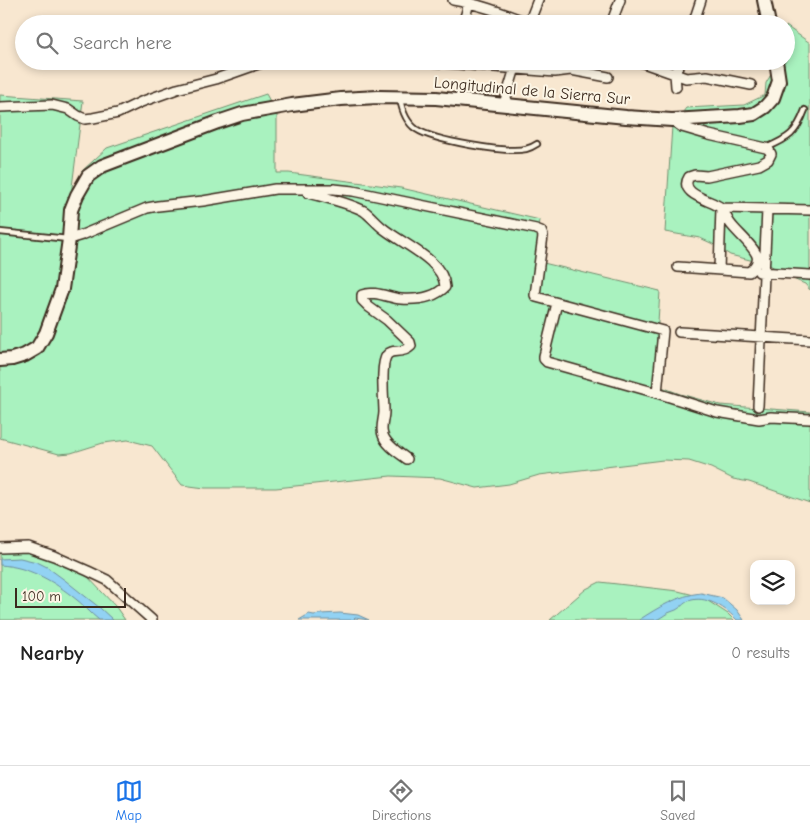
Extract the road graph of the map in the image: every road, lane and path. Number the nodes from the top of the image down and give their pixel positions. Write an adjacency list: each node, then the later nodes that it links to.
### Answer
1 (538, 0): 8 (street)
2 (620, 0): 9 (street)
3 (701, 0): 10 (street)
4 (764, 0): 11 (main road)
5 (461, 1): 6 (street); 7 (street)
6 (463, 15)
7 (508, 15)
8 (533, 15)
9 (614, 15)
10 (696, 15)
11 (766, 15)
12 (242, 70): 26 (street)
13 (514, 70): 25 (street)
14 (535, 70): 15 (street)
15 (571, 70)
16 (571, 70): 21 (street)
17 (664, 70): 20 (street)
18 (677, 70): 20 (street)
19 (777, 70): 28 (main road, Longitudinal de la Sierra Sur)
20 (675, 74): 22 (street); 23 (street)
21 (608, 77)
22 (751, 85)
23 (676, 87)
24 (400, 97): 25 (main road, Longitudinal de la Sierra Sur); 29 (lane); 36 (main road, Longitudinal de la Sierra Sur)
25 (504, 104): 28 (main road, Longitudinal de la Sierra Sur)
26 (0, 107)
27 (805, 110): 30 (lane)
28 (672, 120): 30 (street)
29 (537, 144)
30 (766, 148): 32 (street)
31 (296, 189): 36 (street); 42 (street); 50 (street)
32 (722, 208): 33 (street); 38 (street); 39 (street)
33 (767, 210): 34 (street); 40 (street)
34 (810, 210)
35 (0, 232): 36 (lane)
36 (69, 239): 46 (main road, Longitudinal de la Sierra Sur)
37 (678, 267): 38 (street)
38 (719, 270): 39 (street)
39 (749, 272): 40 (street)
40 (764, 272): 41 (street); 44 (street)
41 (810, 275)
42 (557, 303): 47 (street); 47 (street)
43 (679, 332): 44 (street)
44 (760, 336): 45 (street); 48 (street)
45 (810, 340)
46 (0, 360)
47 (657, 393): 49 (street)
48 (758, 406)
49 (810, 419)
50 (407, 459)
51 (0, 548): 52 (street)
52 (152, 620)

